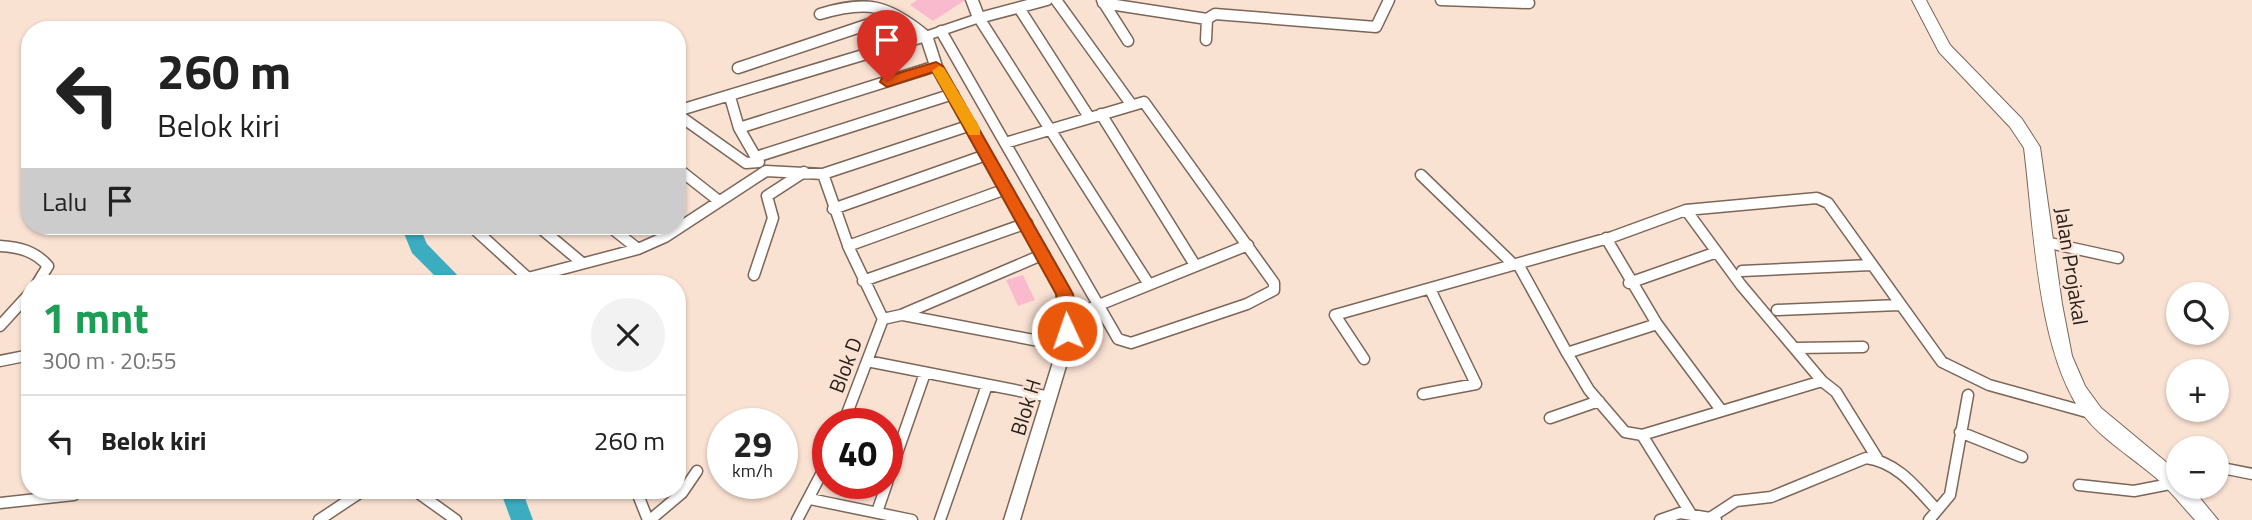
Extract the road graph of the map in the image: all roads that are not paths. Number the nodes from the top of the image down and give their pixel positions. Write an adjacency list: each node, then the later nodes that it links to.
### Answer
1 (972, 0): 12 (street)
2 (1047, 0): 9 (street)
3 (1056, 0): 22 (street)
4 (1389, 0): 13 (street)
5 (1441, 0): 8 (street)
6 (1919, 0): 48 (main road, Jalan Projakal)
7 (1103, 1): 13 (street); 17 (street)
8 (1529, 3)
9 (1019, 8): 12 (street); 25 (street)
10 (820, 14): 11 (street)
11 (893, 16): 15 (street); 19 (street)
12 (979, 18): 14 (street); 29 (street)
13 (1206, 19): 16 (street)
14 (941, 32): 15 (street); 30 (street)
15 (926, 36): 18 (street, Blok H); 21 (street)
16 (1206, 40)
17 (1128, 41)
18 (936, 66): 20 (street, Blok H); 28 (street)
19 (738, 68)
20 (953, 94): 27 (street, Blok H); 32 (street)
21 (730, 97): 23 (street); 28 (street)
22 (1131, 104): 24 (street); 49 (street)
23 (686, 110)
24 (1101, 114): 25 (street); 58 (street)
25 (1089, 117): 29 (street)
26 (686, 120): 32 (street)
27 (971, 125): 31 (street, Blok H); 34 (street)
28 (739, 128): 32 (street)
29 (1048, 129): 30 (street); 66 (street)
30 (1004, 142): 70 (street)
31 (986, 155): 37 (street, Blok H); 39 (street)
32 (760, 164): 33 (street); 38 (street)
33 (804, 172): 34 (street); 64 (street)
34 (824, 174): 39 (street)
35 (686, 175): 38 (street)
36 (1421, 175): 57 (street)
37 (1006, 189): 42 (street, Blok H); 51 (street)
38 (719, 201): 41 (street)
39 (833, 209): 51 (street)
40 (1686, 210): 47 (street); 53 (street); 59 (street)
41 (686, 220)
42 (1027, 223): 54 (street, Blok H); 65 (street)
43 (478, 235): 62 (street)
44 (549, 235): 56 (street)
45 (620, 235): 52 (street)
46 (661, 235): 52 (street)
47 (1606, 238): 57 (street); 67 (street)
48 (2045, 242): 55 (street); 95 (main road, Jalan Projakal)
49 (1248, 244): 58 (street); 70 (street)
50 (0, 246): 61 (street)
51 (848, 246): 65 (street)
52 (638, 249): 56 (street)
53 (1717, 252): 67 (street); 80 (street)
54 (1044, 254): 73 (street); 74 (street, Blok H)
55 (2118, 258)
56 (581, 262): 63 (street)
57 (1516, 264): 68 (street); 81 (street)
58 (1195, 265): 66 (street)
59 (1871, 265): 60 (street); 71 (street)
60 (1742, 271)
61 (42, 275)
62 (525, 275)
63 (538, 275)
64 (754, 275)
65 (863, 281): 75 (street)
66 (1148, 283): 70 (street)
67 (1629, 283): 76 (street)
68 (1430, 289): 83 (street); 89 (street)
69 (21, 303): 77 (street)
70 (1097, 305): 74 (street)
71 (1899, 305): 72 (street); 95 (street)
72 (1777, 310)
73 (901, 315): 75 (street); 78 (street)
74 (1069, 317): 78 (street, Blok H)
75 (883, 319): 85 (street, Blok D)
76 (1657, 324): 81 (street); 94 (street)
77 (0, 326)
78 (1065, 346): 91 (street, Blok H)
79 (1863, 347): 80 (street)
80 (1796, 348): 87 (street)
81 (1567, 354): 92 (street)
82 (21, 357): 84 (street)
83 (1364, 359)
84 (0, 361)
85 (867, 361): 86 (street); 93 (street, Blok D)
86 (925, 373): 88 (street); 99 (street)
87 (1822, 381): 94 (street); 101 (street)
88 (987, 384): 91 (street); 128 (street)
89 (1423, 394)
90 (1968, 395): 97 (street)
91 (1050, 397): 129 (street, Blok H)
92 (1600, 401): 96 (street); 98 (street)
93 (849, 408)
94 (1721, 410): 98 (street)
95 (2094, 414): 104 (main road, Jalan Projakal)
96 (1550, 418)
97 (1960, 432): 100 (street); 120 (street)
98 (1642, 435): 119 (street)
99 (903, 436)
100 (2022, 457)
101 (1877, 458): 120 (street); 123 (street)
102 (2229, 469): 105 (street)
103 (697, 471): 108 (street)
104 (2166, 471)
105 (2252, 474)
106 (2166, 479): 107 (street)
107 (2079, 485)
108 (686, 487)
109 (812, 495): 115 (street)
110 (37, 499): 118 (street)
111 (342, 499): 124 (street)
112 (427, 499): 125 (street)
113 (639, 499): 122 (street)
114 (673, 499): 122 (street)
115 (810, 499): 121 (street); 126 (street)
116 (877, 499): 121 (street)
117 (2191, 499): 131 (main road, Jalan Projakal)
118 (0, 503)
119 (1691, 514): 123 (street); 130 (street)
120 (1933, 514)
121 (868, 515): 127 (street)
122 (645, 518)
123 (1713, 519)
124 (319, 520)
125 (456, 520)
126 (797, 520)
127 (912, 520)
128 (940, 520)
129 (1012, 520)
130 (1660, 520)
131 (2208, 520)

